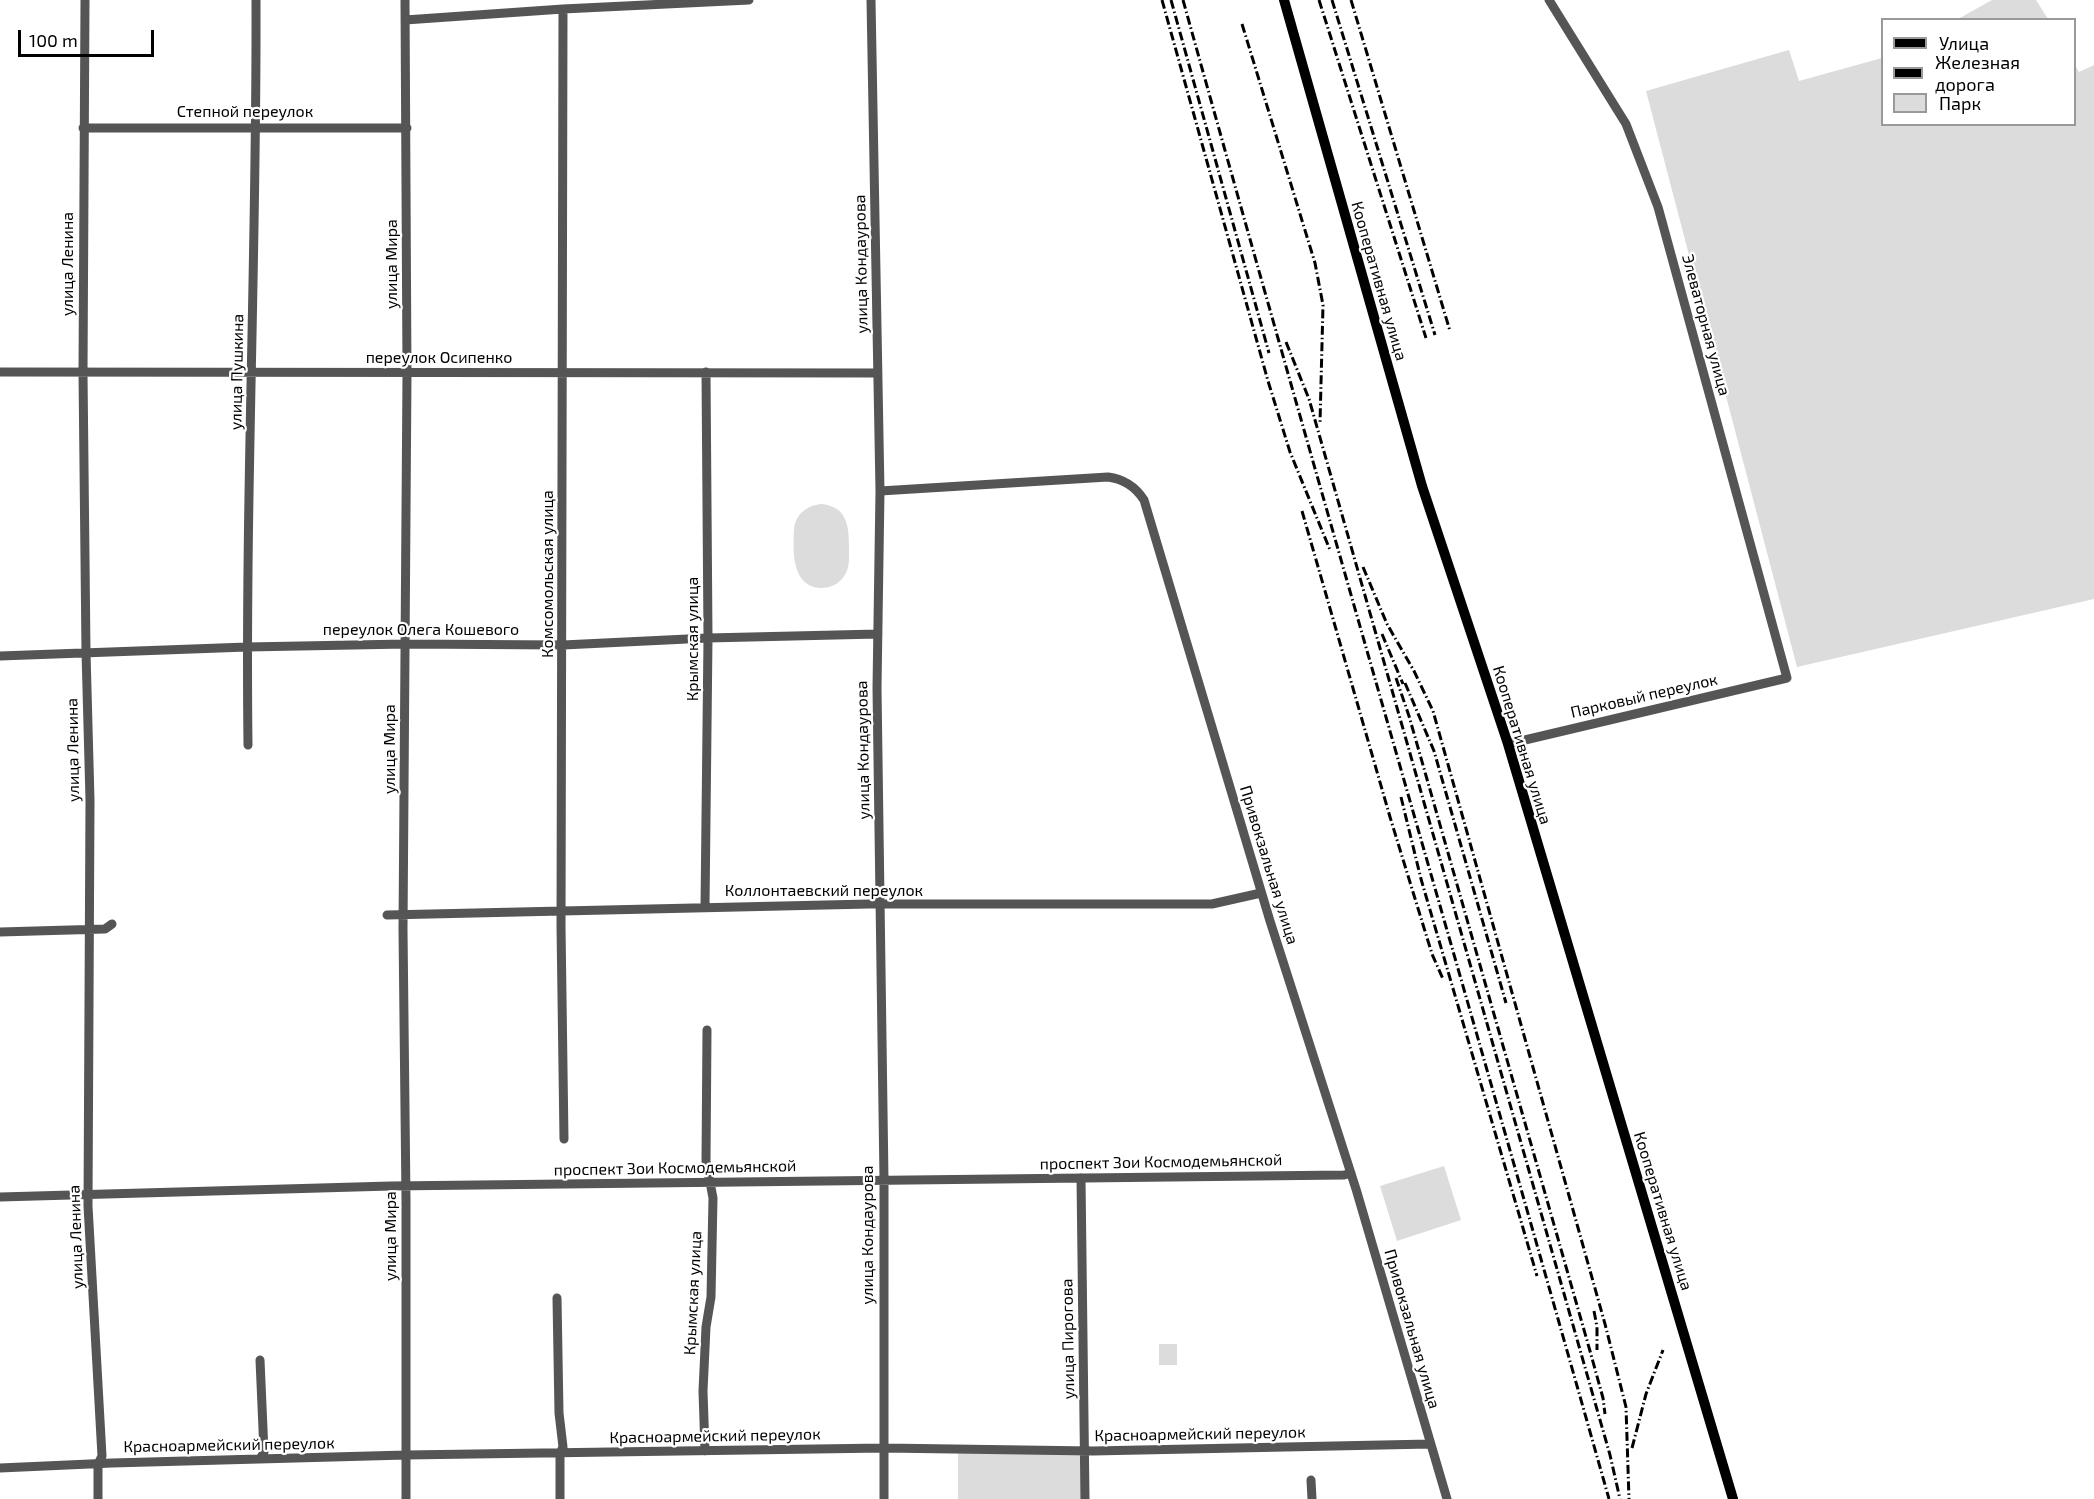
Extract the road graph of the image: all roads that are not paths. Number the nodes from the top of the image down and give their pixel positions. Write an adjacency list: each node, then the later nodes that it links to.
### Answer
1 (85, 0): 11 (street, улица Ленина)
2 (256, 0): 10 (street, улица Пушкина)
3 (405, 0): 9 (street, улица Мира)
4 (749, 0): 8 (street)
5 (871, 0): 18 (street, улица Кондаурова)
6 (1284, 0): 29 (main road, Кооперативная улица)
7 (1549, 0): 28 (street, Элеваторная улица)
8 (563, 9): 9 (street); 14 (street, Комсомольская улица)
9 (405, 20): 12 (street, улица Мира)
10 (256, 126): 11 (street, Степной переулок); 12 (street, Степной переулок); 17 (street, улица Пушкина)
11 (83, 128): 16 (street, улица Ленина)
12 (407, 128): 19 (street, улица Мира)
13 (0, 372): 16 (street, переулок Осипенко)
14 (562, 372): 15 (street, переулок Осипенко); 19 (street, переулок Осипенко); 24 (street, Комсомольская улица)
15 (706, 372): 18 (street, переулок Осипенко); 22 (street, Крымская улица)
16 (83, 373): 17 (street, переулок Осипенко); 26 (street, улица Ленина)
17 (251, 373): 19 (street, переулок Осипенко); 25 (street, улица Пушкина)
18 (878, 373): 20 (street, улица Кондаурова)
19 (407, 374): 23 (street, улица Мира)
20 (879, 491): 21 (street, улица Кондаурова); 31 (street, Привокзальная улица)
21 (878, 634): 22 (street, переулок Олега Кошевого); 32 (street, улица Кондаурова)
22 (708, 638): 24 (street, переулок Олега Кошевого); 33 (street, Крымская улица)
23 (406, 644): 24 (street, переулок Олега Кошевого); 25 (street, переулок Олега Кошевого); 36 (street, улица Мира)
24 (563, 645): 34 (street, Комсомольская улица)
25 (247, 647): 26 (street, переулок Олега Кошевого); 30 (street, улица Пушкина)
26 (86, 652): 27 (street, переулок Олега Кошевого); 38 (street, улица Ленина)
27 (0, 656)
28 (1787, 678): 29 (street, Парковый переулок)
29 (1508, 744): 68 (main road, Кооперативная улица)
30 (248, 745)
31 (1261, 893): 32 (street, Коллонтаевский переулок); 42 (street, Привокзальная улица)
32 (880, 905): 33 (street, Коллонтаевский переулок); 44 (street, улица Кондаурова)
33 (705, 907): 34 (street, Коллонтаевский переулок)
34 (562, 911): 36 (street, Коллонтаевский переулок); 41 (street, Комсомольская улица)
35 (387, 915): 36 (street, Коллонтаевский переулок)
36 (404, 916): 46 (street, улица Мира)
37 (112, 924): 38 (street)
38 (90, 930): 39 (street); 47 (street, улица Ленина)
39 (0, 932)
40 (707, 1030): 45 (street, Крымская улица)
41 (564, 1139)
42 (1351, 1173): 43 (street, проспект Зои Космодемьянской); 51 (street, Привокзальная улица)
43 (1081, 1178): 44 (street, проспект Зои Космодемьянской); 54 (street, улица Пирогова)
44 (884, 1180): 45 (street, проспект Зои Космодемьянской); 52 (street, улица Кондаурова)
45 (711, 1182): 46 (street, проспект Зои Космодемьянской); 53 (street, Крымская улица)
46 (406, 1186): 47 (street, проспект Зои Космодемьянской); 56 (street, улица Мира)
47 (88, 1194): 48 (street, проспект Зои Космодемьянской); 58 (street, улица Ленина)
48 (0, 1197)
49 (557, 1298): 55 (street)
50 (260, 1360): 57 (street)
51 (1430, 1444): 54 (street, Красноармейский переулок); 67 (street, Привокзальная улица)
52 (884, 1448): 53 (street, Красноармейский переулок); 54 (street, Красноармейский переулок); 64 (street, улица Кондаурова)
53 (705, 1451): 55 (street, Красноармейский переулок)
54 (1085, 1451): 65 (street, улица Пирогова)
55 (560, 1453): 56 (street, Красноармейский переулок); 63 (street)
56 (406, 1455): 57 (street, Красноармейский переулок); 62 (street, улица Мира)
57 (260, 1459): 58 (street, Красноармейский переулок)
58 (98, 1464): 59 (street, Красноармейский переулок); 61 (street, улица Ленина)
59 (0, 1468)
60 (1311, 1480): 66 (street)
61 (98, 1499)
62 (405, 1499)
63 (560, 1499)
64 (884, 1499)
65 (1085, 1499)
66 (1312, 1499)
67 (1447, 1499)
68 (1733, 1499)

